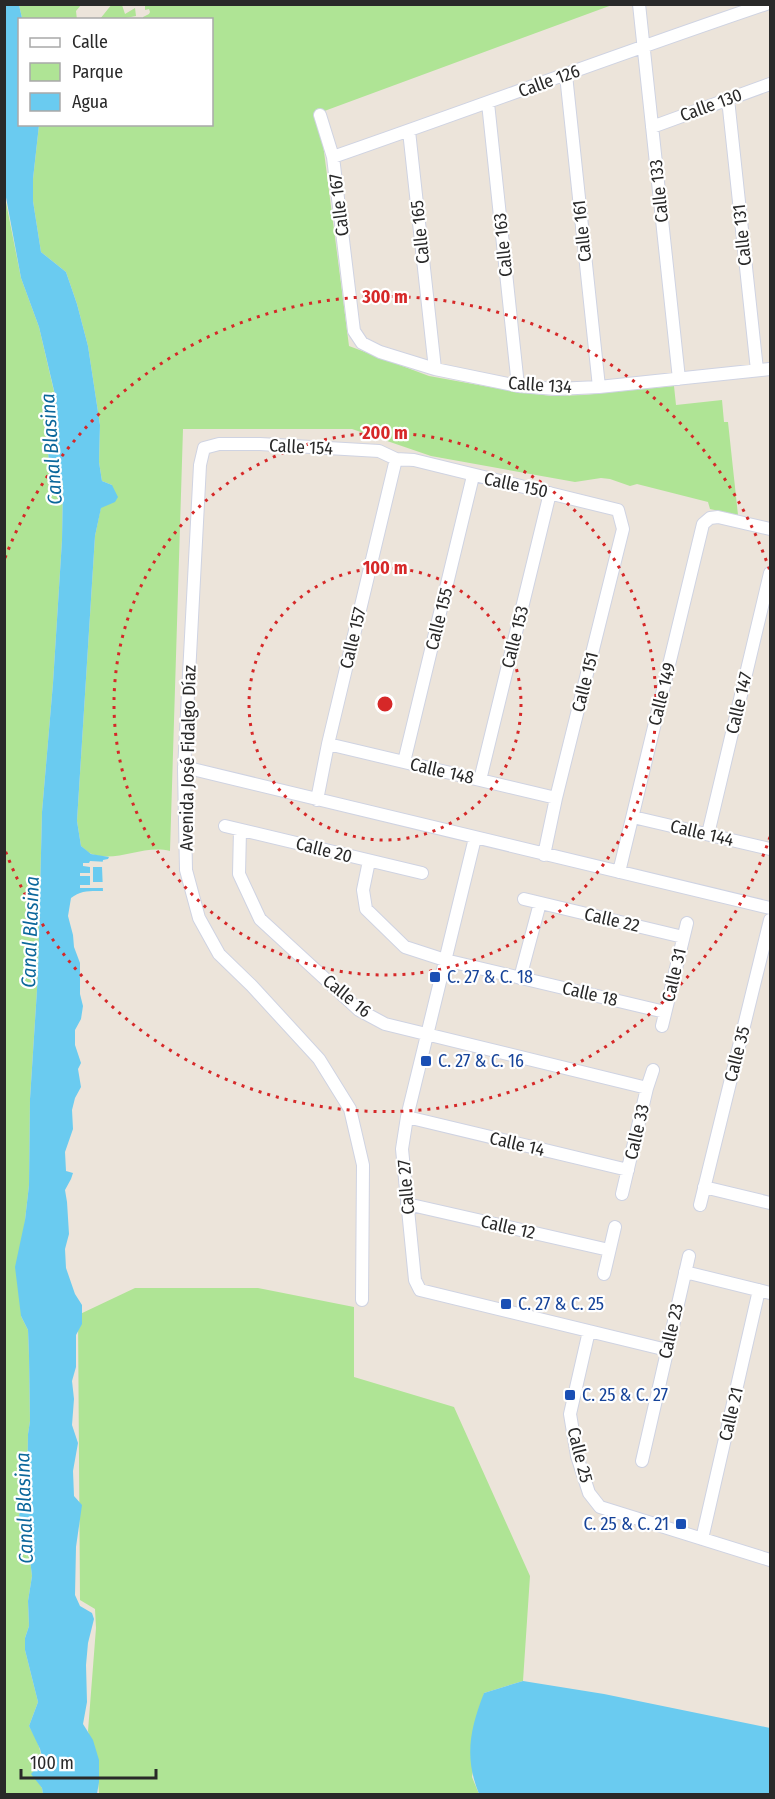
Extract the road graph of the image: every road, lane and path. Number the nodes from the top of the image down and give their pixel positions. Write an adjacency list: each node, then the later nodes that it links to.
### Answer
1 (639, 4): 3 (street, Calle 133)
2 (766, 4): 3 (street, Calle 126)
3 (644, 46): 4 (street, Calle 126); 9 (street, Calle 133)
4 (566, 75): 7 (street, Calle 126); 18 (street, Calle 161)
5 (771, 84): 6 (street, Calle 130)
6 (728, 99): 9 (street, Calle 130); 15 (street, Calle 131)
7 (488, 103): 10 (street, Calle 126); 17 (street, Calle 163)
8 (320, 115): 11 (street, Calle 167)
9 (652, 127): 16 (street, Calle 133)
10 (409, 130): 11 (street, Calle 126); 13 (street, Calle 165)
11 (333, 157): 12 (street, Calle 167)
12 (350, 298): 13 (street, Calle 134)
13 (435, 369): 17 (street, Calle 134)
14 (771, 369): 15 (street, Calle 134)
15 (757, 370): 16 (street, Calle 134)
16 (679, 378): 18 (street, Calle 134)
17 (518, 386): 18 (street, Calle 134)
18 (599, 387)
19 (204, 448): 20 (street, Calle 154); 28 (street, Avenida José Fidalgo Díaz)
20 (396, 459): 21 (street, Calle 150); 26 (street, Calle 157)
21 (473, 476): 22 (street, Calle 150); 27 (street, Calle 155)
22 (550, 493): 23 (street, Calle 150); 29 (street, Calle 153)
23 (618, 510): 30 (street, Calle 151)
24 (771, 529): 32 (street, Calle 149)
25 (771, 573): 35 (street, Calle 147)
26 (328, 744): 27 (street, Calle 148); 31 (street, Calle 157)
27 (404, 762): 29 (street, Calle 148)
28 (184, 767): 31 (street); 69 (street, Avenida José Fidalgo Díaz)
29 (480, 780): 30 (street, Calle 148)
30 (556, 798): 38 (street, Calle 151)
31 (317, 800): 36 (street)
32 (633, 817): 35 (street, Calle 144); 40 (street, Calle 149)
33 (225, 826): 34 (street, Calle 20)
34 (240, 830): 39 (street, Calle 20); 53 (street, Calle 16)
35 (708, 834): 37 (street, Calle 144)
36 (475, 838): 38 (street); 48 (street, Calle 27)
37 (771, 849)
38 (544, 855): 40 (street)
39 (369, 861): 41 (street, Calle 20); 48 (street, Calle 18)
40 (619, 872): 44 (street)
41 (422, 873)
42 (524, 899): 43 (street, Calle 22)
43 (540, 903): 47 (street, Calle 22); 50 (street)
44 (771, 908)
45 (771, 920): 49 (street, Calle 35)
46 (687, 923): 47 (street, Calle 31)
47 (683, 937): 51 (street, Calle 31)
48 (445, 960): 50 (street, Calle 18); 53 (street, Calle 27)
49 (765, 962): 58 (street, Calle 35)
50 (520, 978): 51 (street, Calle 18)
51 (665, 1012): 52 (street, Calle 31)
52 (662, 1026)
53 (426, 1035): 55 (street, Calle 16); 56 (street, Calle 27)
54 (653, 1070): 55 (street, Calle 33)
55 (647, 1088): 57 (street, Calle 33)
56 (407, 1117): 57 (street, Calle 14); 61 (street, Calle 27)
57 (628, 1170): 59 (street, Calle 33)
58 (704, 1187): 60 (street); 62 (street, Calle 35)
59 (622, 1194)
60 (771, 1203)
61 (407, 1204): 64 (street, Calle 12); 70 (street, Calle 27)
62 (700, 1205)
63 (615, 1227): 64 (street)
64 (609, 1250): 67 (street)
65 (688, 1256): 66 (street, Calle 23)
66 (685, 1272): 68 (street); 71 (street, Calle 23)
67 (604, 1274)
68 (765, 1291): 73 (street, Calle 21)
69 (362, 1300)
70 (589, 1331): 71 (street, Calle 27); 73 (street, Calle 25)
71 (667, 1350): 72 (street, Calle 23)
72 (642, 1461)
73 (702, 1539): 74 (street, Calle 25)
74 (771, 1560)

